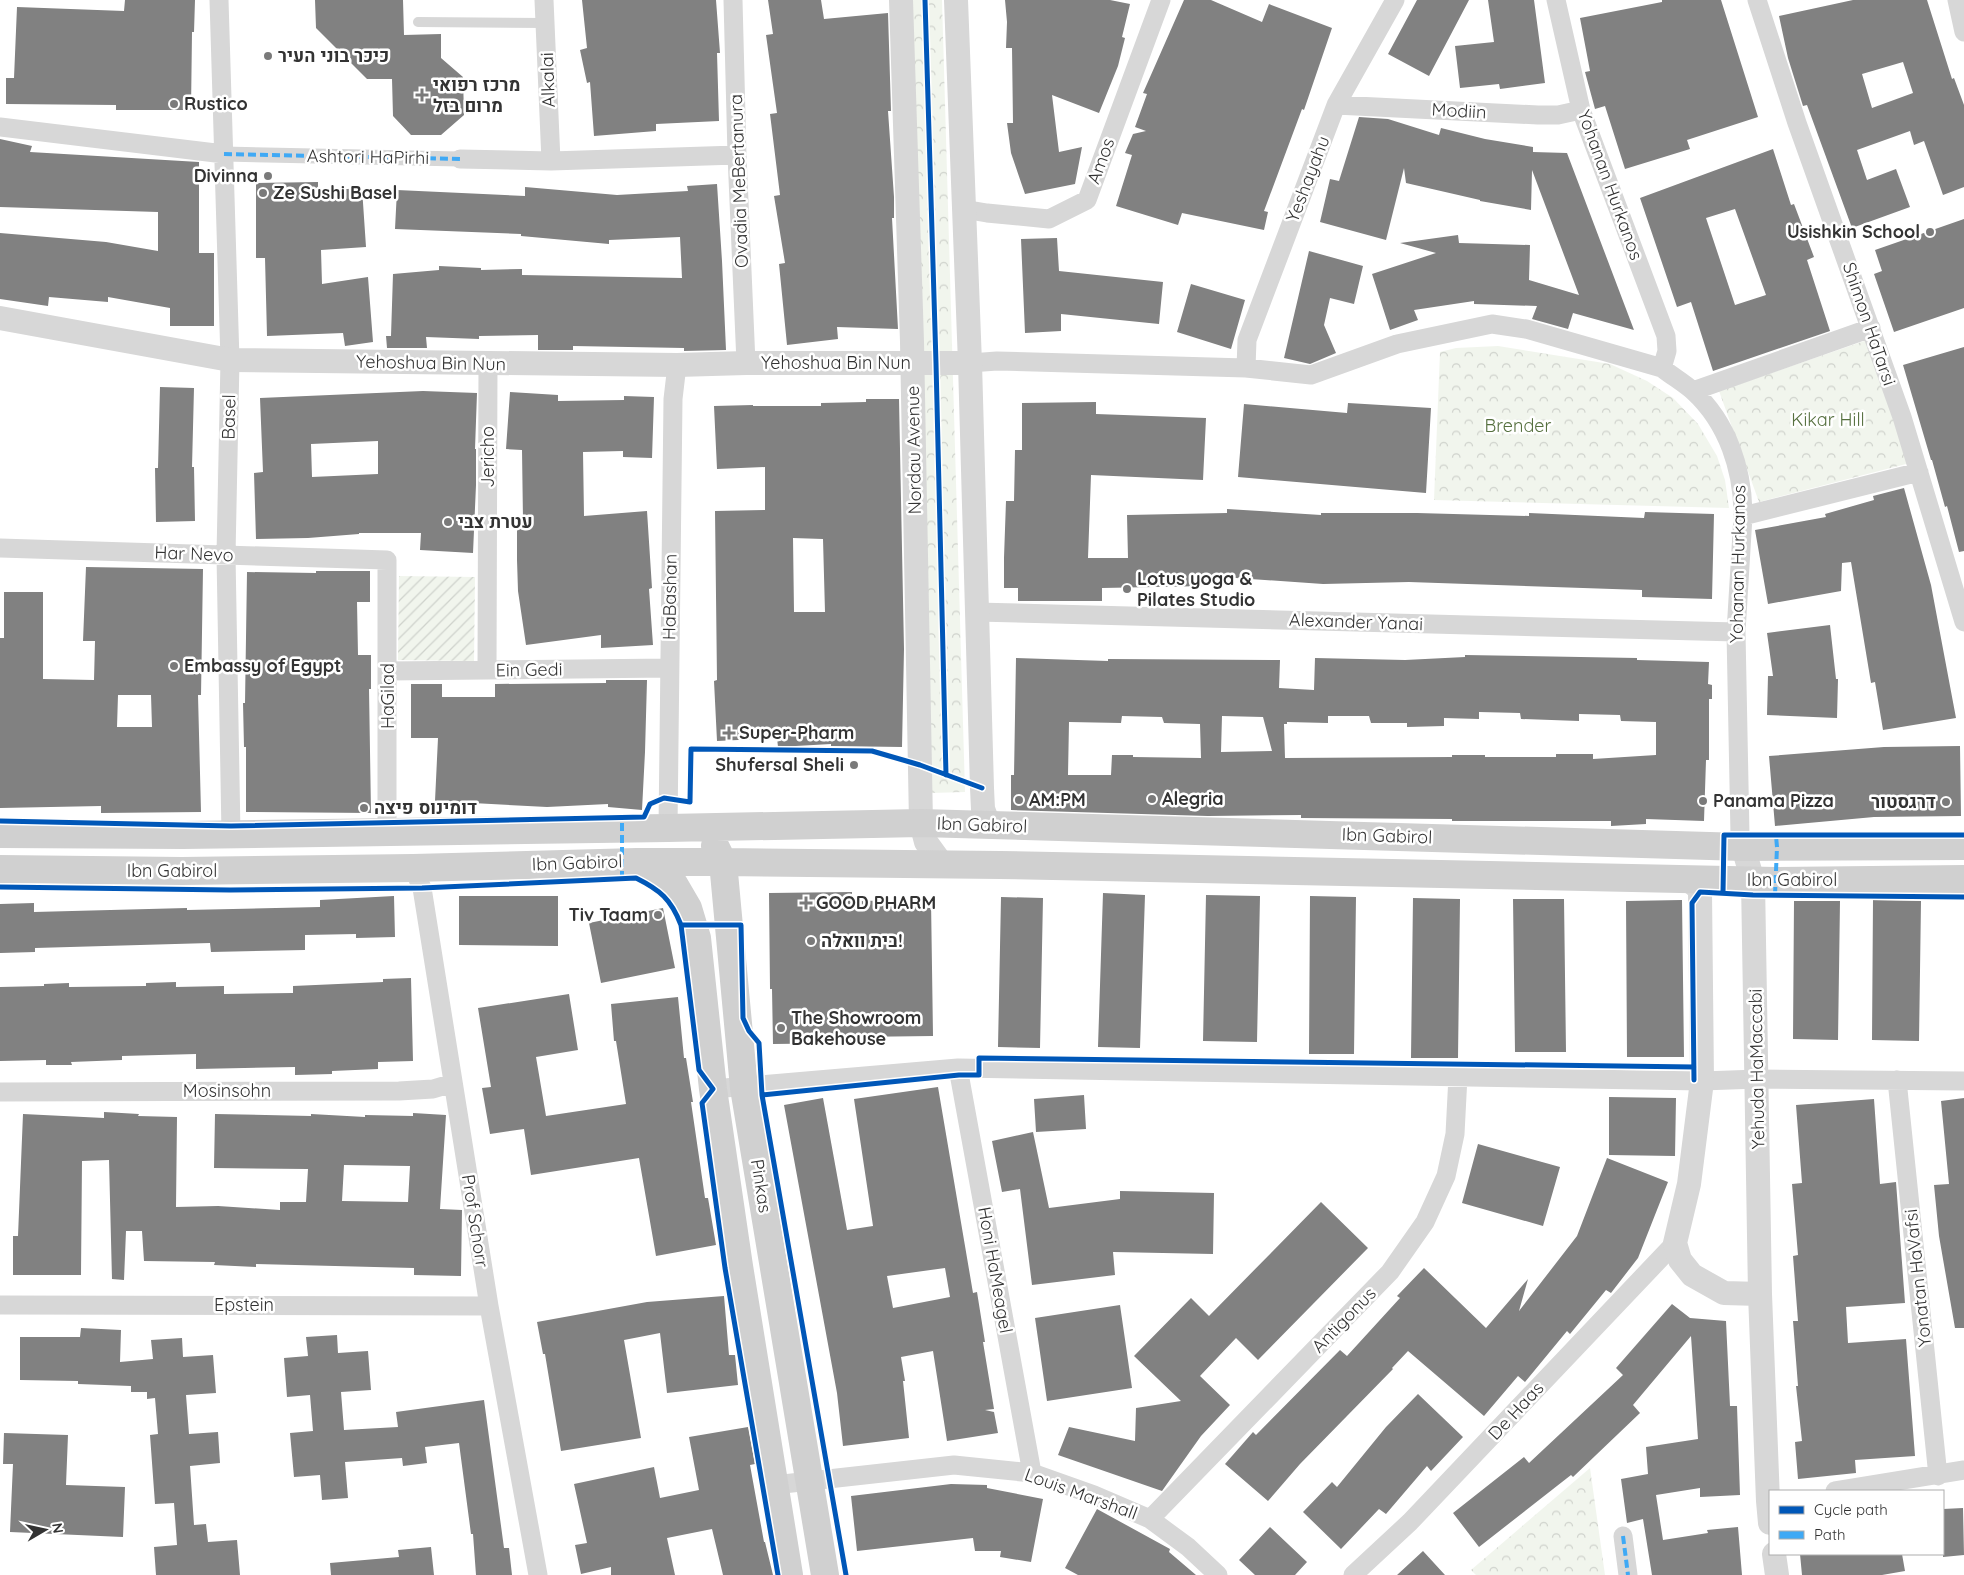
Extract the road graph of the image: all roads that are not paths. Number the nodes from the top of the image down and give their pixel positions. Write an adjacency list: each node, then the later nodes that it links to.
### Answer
1 (219, 0): 17 (street, Basel)
2 (544, 0): 12 (street, Alkalai)
3 (733, 0): 18 (street, Ovadia MeBertanura)
4 (901, 0): 26 (street, Nordau Avenue)
5 (956, 0): 21 (street)
6 (1161, 0): 21 (street, Amos)
7 (1395, 0): 14 (street, Yeshayahu)
8 (1556, 0): 15 (street, Yohanan Hurkanos)
9 (1757, 0): 23 (street, Shimon HaTarsi)
10 (1957, 0): 13 (street)
11 (418, 22): 12 (lane)
12 (545, 23): 20 (street, Alkalai)
13 (1964, 32)
14 (1336, 105): 15 (street, Modiin); 30 (street, Yeshayahu)
15 (1581, 110): 31 (street, Yohanan Hurkanos)
16 (0, 128): 17 (street, Ashtori HaPirhi)
17 (224, 154): 19 (street, Ashtori HaPirhi); 24 (street, Basel)
18 (737, 155): 20 (street, Ashtori HaPirhi); 25 (street, Ovadia MeBertanura)
19 (460, 159): 20 (street, Ashtori HaPirhi)
20 (551, 160)
21 (963, 209): 27 (street)
22 (0, 318): 24 (street, Yehoshua Bin Nun)
23 (1871, 328): 32 (street); 33 (street, Shimon HaTarsi)
24 (230, 360): 28 (street, Yehoshua Bin Nun); 36 (street, Basel)
25 (746, 363): 26 (street, Yehoshua Bin Nun); 29 (street, Yehoshua Bin Nun)
26 (913, 363): 27 (street, Yehoshua Bin Nun); 44 (street, Nordau Avenue)
27 (970, 363): 30 (street, Yehoshua Bin Nun); 38 (street)
28 (488, 364): 29 (street, Yehoshua Bin Nun); 42 (street, Jericho)
29 (676, 365): 41 (street, HaBashan)
30 (1246, 368): 31 (street, Yehoshua Bin Nun)
31 (1662, 368): 32 (street, Yohanan Hurkanos)
32 (1692, 391): 34 (street, Yohanan Hurkanos)
33 (1919, 472): 34 (street); 39 (street, Shimon HaTarsi)
34 (1743, 516): 40 (street, Yohanan Hurkanos)
35 (0, 548): 36 (street, Har Nevo)
36 (226, 555): 37 (street, Har Nevo); 49 (street, Basel)
37 (387, 560): 43 (street, HaGilad)
38 (976, 612): 40 (street, Alexander Yanai); 45 (street)
39 (1964, 622)
40 (1736, 632): 51 (street, Yohanan Hurkanos)
41 (669, 668): 42 (street, Ein Gedi); 46 (street, HaBashan)
42 (487, 670): 43 (street, Ein Gedi)
43 (388, 671): 47 (street, HaGilad)
44 (921, 823): 45 (main road, Ibn Gabirol); 46 (main road, Ibn Gabirol); 54 (street, Nordau Avenue)
45 (989, 825): 51 (main road, Ibn Gabirol)
46 (668, 828): 47 (main road, Ibn Gabirol); 53 (main road, Pinkas)
47 (387, 831): 49 (main road, Ibn Gabirol)
48 (0, 834): 49 (main road, Ibn Gabirol)
49 (231, 834)
50 (1964, 846): 51 (main road, Ibn Gabirol)
51 (1743, 847): 59 (street, Yehuda HaMaccabi)
52 (637, 862): 53 (main road, Ibn Gabirol); 55 (main road, Ibn Gabirol); 68 (main road, Pinkas)
53 (723, 862): 54 (main road, Ibn Gabirol); 67 (main road, Pinkas)
54 (942, 864): 57 (main road, Ibn Gabirol)
55 (414, 868): 56 (main road, Ibn Gabirol); 66 (street, Prof Schorr)
56 (0, 869)
57 (1678, 878): 59 (main road, Ibn Gabirol); 64 (street)
58 (1964, 879): 59 (main road, Ibn Gabirol)
59 (1753, 881): 62 (street, Yehuda HaMaccabi)
60 (958, 1068): 61 (street); 67 (street); 75 (street, Honi HaMeagel)
61 (1458, 1076): 64 (street); 81 (street, Antigonus)
62 (1758, 1079): 63 (street); 64 (street); 71 (street, Yehuda HaMaccabi)
63 (1897, 1080): 65 (street); 76 (street, Yonatan HaVafsi)
64 (1702, 1081): 70 (street)
65 (1964, 1081)
66 (453, 1083): 69 (street, Mosinsohn); 73 (street, Prof Schorr)
67 (744, 1088): 68 (street); 77 (main road, Pinkas)
68 (713, 1089): 78 (main road, Pinkas)
69 (0, 1092)
70 (1675, 1243): 71 (street); 88 (street, De Haas)
71 (1760, 1294): 80 (street, Yehuda HaMaccabi)
72 (0, 1305): 73 (street, Epstein)
73 (488, 1306): 84 (street, Prof Schorr)
74 (1964, 1470): 76 (street)
75 (1032, 1473): 77 (street, Louis Marshall); 81 (street, Louis Marshall)
76 (1938, 1476): 79 (street)
77 (809, 1481): 78 (street, Louis Marshall); 86 (main road, Pinkas)
78 (774, 1485): 85 (main road, Pinkas)
79 (1842, 1490)
80 (1769, 1508)
81 (1150, 1519): 87 (street, Louis Marshall)
82 (1623, 1536): 89 (street)
83 (1774, 1555): 90 (street)
84 (538, 1575)
85 (789, 1575)
86 (826, 1575)
87 (1218, 1575)
88 (1353, 1575)
89 (1628, 1575)
90 (1777, 1575)

